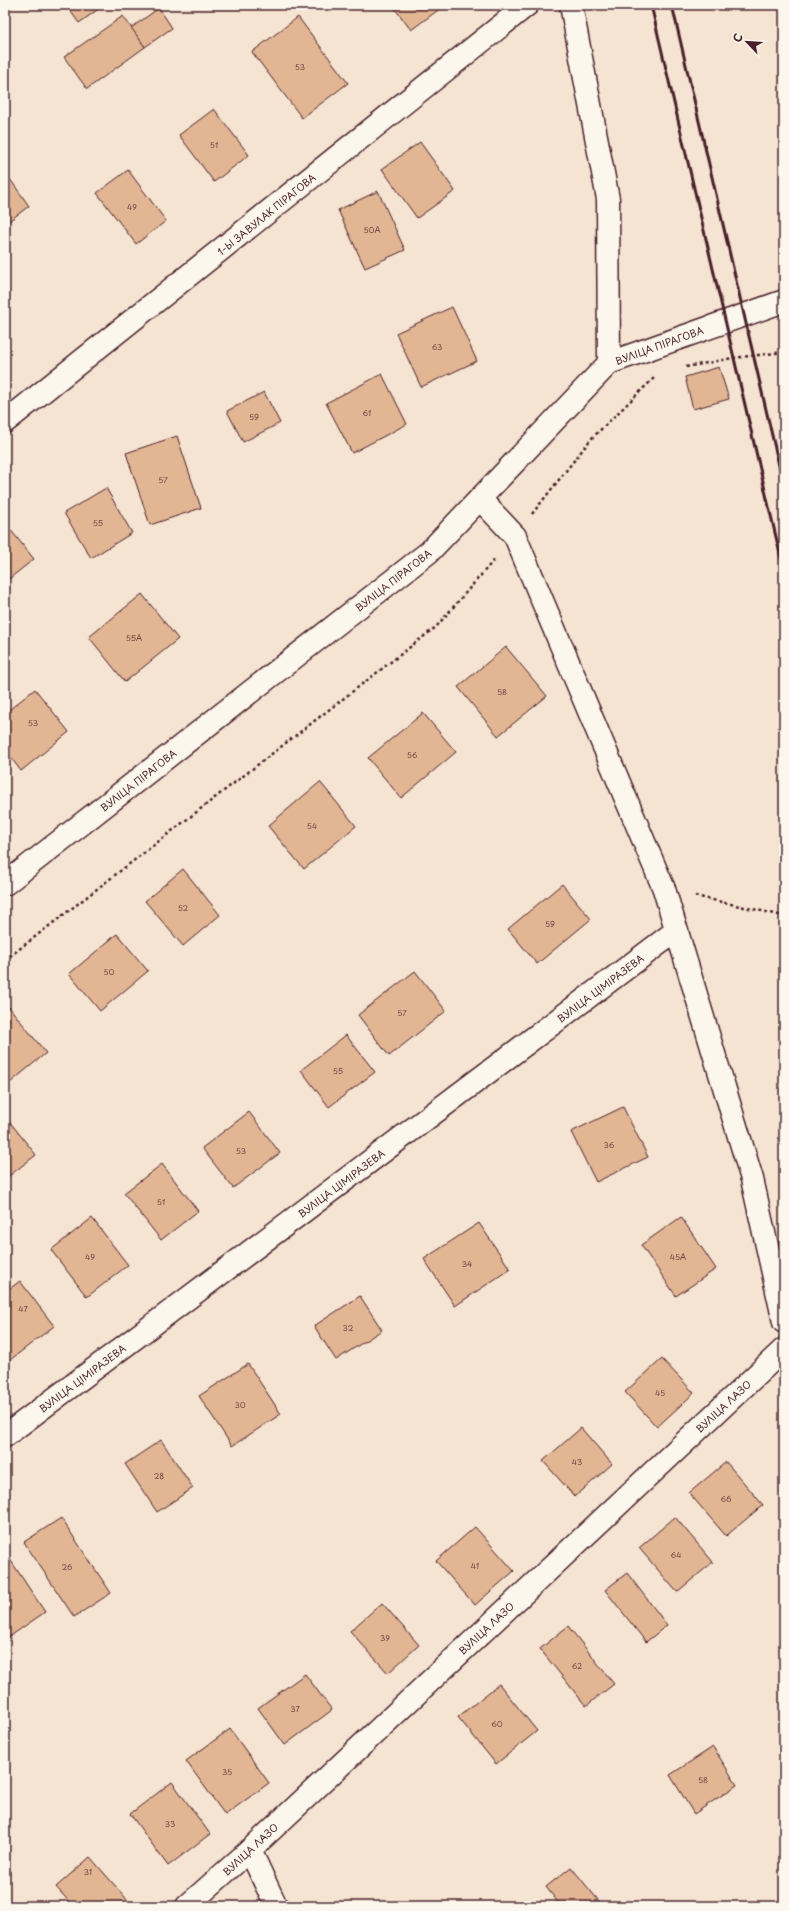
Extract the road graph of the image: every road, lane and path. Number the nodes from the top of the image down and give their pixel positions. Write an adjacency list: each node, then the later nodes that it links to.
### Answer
1 (527, 5): 8 (street, 1-Ы ЗАВУЛАК ПІРАГОВА)
2 (571, 5): 5 (street)
3 (784, 301): 5 (street, ВУЛІЦА ПІРАГОВА)
4 (784, 352): 6 (path)
5 (609, 363): 9 (street, ВУЛІЦА ПІРАГОВА)
6 (682, 368)
7 (660, 373): 10 (path)
8 (5, 422)
9 (480, 500): 10 (street); 11 (street, ВУЛІЦА ПІРАГОВА)
10 (515, 536): 12 (street); 15 (path)
11 (5, 884)
12 (664, 889): 13 (path); 14 (street)
13 (784, 916)
14 (677, 930): 16 (street); 18 (street, ВУЛІЦА ЦІМІРАЗЕВА)
15 (5, 960)
16 (784, 1322)
17 (784, 1349): 19 (street, ВУЛІЦА ЛАЗО)
18 (5, 1436)
19 (250, 1850): 20 (street, ВУЛІЦА ЛАЗО); 21 (street)
20 (187, 1906)
21 (276, 1906)

